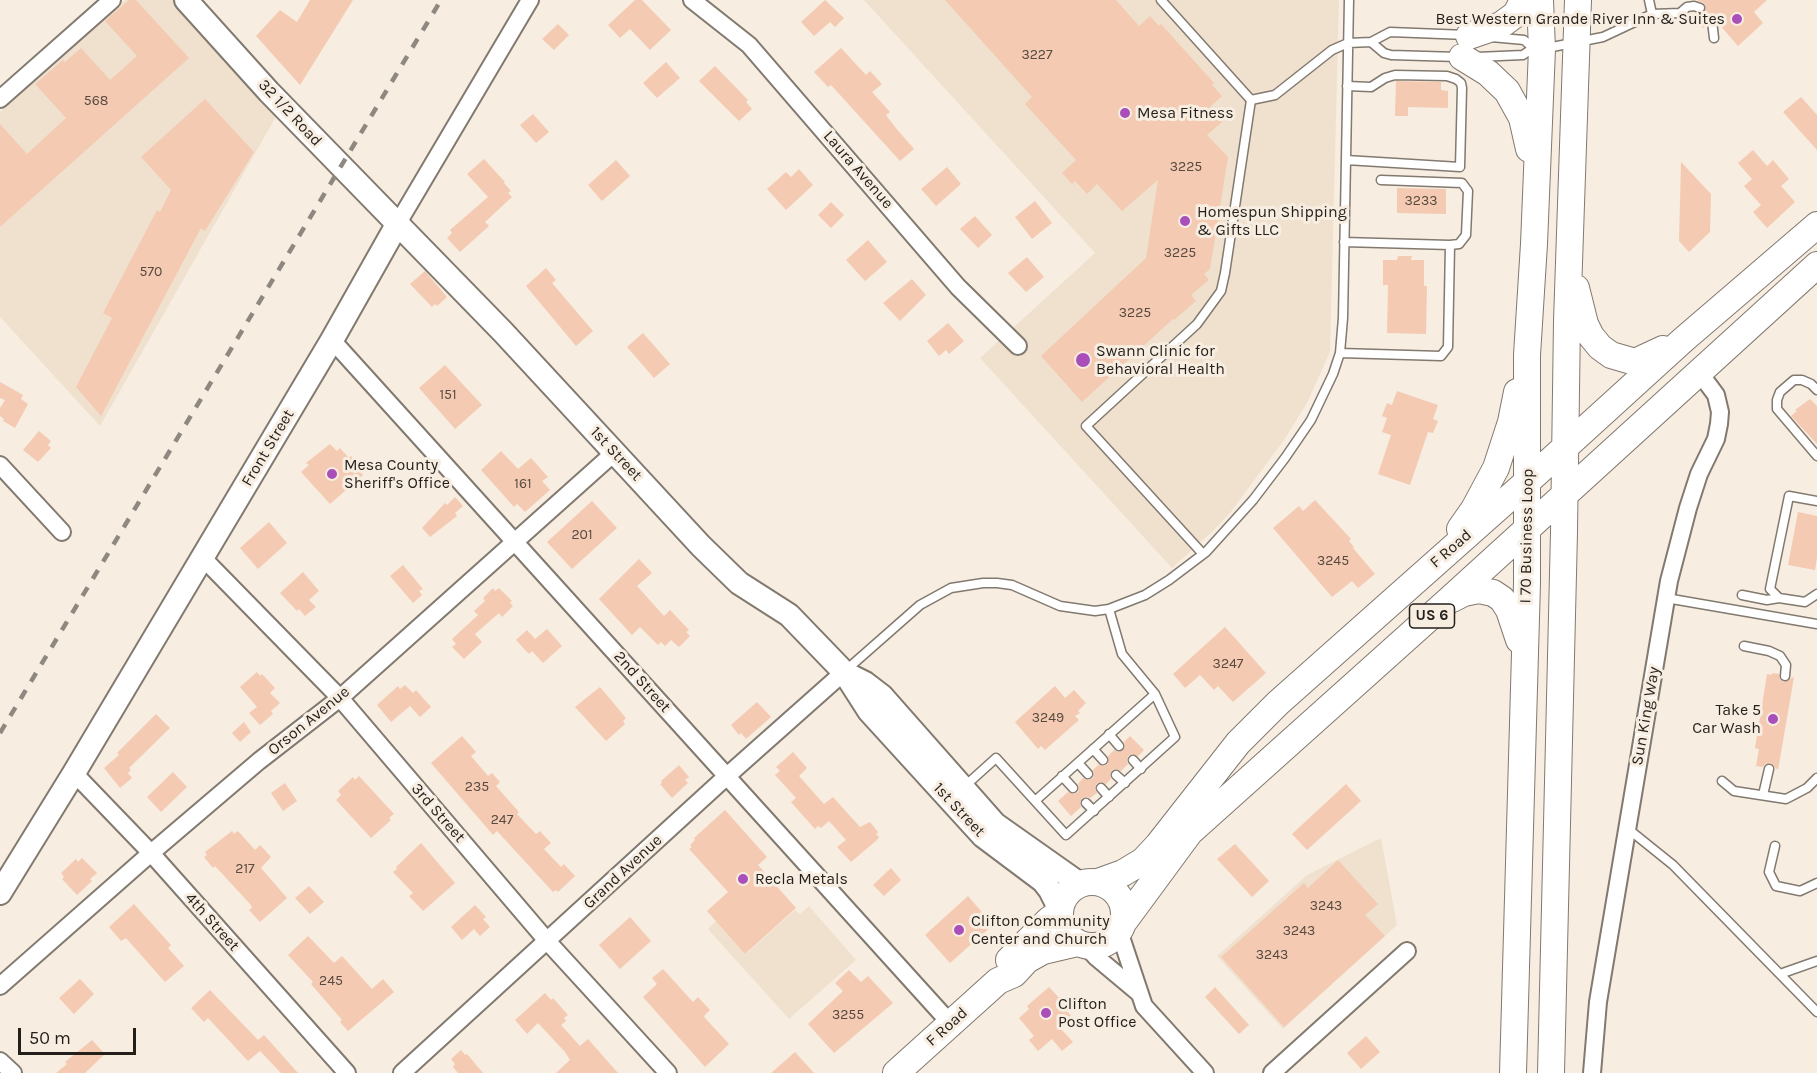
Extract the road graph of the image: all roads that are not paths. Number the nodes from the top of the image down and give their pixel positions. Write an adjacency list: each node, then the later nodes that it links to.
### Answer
1 (112, 0): 21 (street)
2 (186, 0): 26 (street, 32 1/2 Road)
3 (531, 0): 26 (street, Front Street)
4 (692, 0): 34 (street, Laura Avenue)
5 (1161, 0): 22 (lane)
6 (1349, 0): 17 (lane)
7 (1523, 0): 18 (main road)
8 (1540, 0): 19 (main road, I 70 Business Loop)
9 (1578, 0): 16 (main road)
10 (1649, 0): 12 (lane)
11 (1700, 8): 12 (lane)
12 (1652, 14): 16 (lane)
13 (1712, 21): 14 (lane)
14 (1714, 38)
15 (1371, 42): 17 (lane); 18 (lane); 18 (lane)
16 (1576, 42): 19 (lane); 28 (main road)
17 (1348, 43): 20 (lane); 22 (lane)
18 (1465, 46): 19 (lane); 19 (lane); 25 (main road)
19 (1537, 49): 25 (main road, I 70 Business Loop)
20 (1347, 86): 23 (lane); 23 (lane)
21 (0, 99)
22 (1251, 100): 49 (lane)
23 (1346, 160): 29 (lane)
24 (1381, 180): 30 (lane)
25 (1536, 197): 36 (main road, I 70 Business Loop)
26 (398, 223): 32 (street, Front Street); 40 (street, 1st Street)
27 (1817, 225): 33 (main road, F Road / US 6)
28 (1570, 228): 33 (main road); 39 (main road)
29 (1344, 242): 30 (lane); 35 (lane)
30 (1449, 245): 35 (lane)
31 (1817, 265): 37 (main road, US 6)
32 (333, 340): 48 (street, 2nd Street); 50 (street, Front Street)
33 (1683, 340): 39 (main road, F Road / US 6)
34 (1018, 346)
35 (1340, 353): 49 (lane)
36 (1527, 355): 43 (main road, I 70 Business Loop); 51 (main road, US 6)
37 (1699, 372): 44 (main road, US 6); 54 (street, Sun King Way)
38 (1817, 390): 41 (lane)
39 (1564, 448): 43 (main road, F Road / US 6); 44 (main road)
40 (614, 453): 48 (street, Orson Avenue); 61 (street, 1st Street)
41 (1817, 456)
42 (0, 465): 47 (street)
43 (1528, 481): 46 (main road, I 70 Business Loop); 51 (main road, F Road / US 6)
44 (1564, 495): 46 (main road, US 6); 116 (main road)
45 (1817, 501): 55 (lane)
46 (1527, 529): 56 (main road, US 6); 60 (main road, I 70 Business Loop)
47 (63, 532)
48 (514, 542): 64 (street, Orson Avenue); 76 (street, 2nd Street)
49 (1203, 554): 57 (lane)
50 (202, 557): 64 (street, 3rd Street); 73 (street, Front Street)
51 (1428, 569): 92 (main road, F Road / US 6)
52 (1817, 594): 55 (lane)
53 (1742, 595): 55 (lane)
54 (1666, 598): 58 (lane); 89 (street, Sun King Way)
55 (1779, 598)
56 (1449, 600): 60 (main road); 96 (main road, US 6)
57 (1109, 609): 61 (lane); 63 (lane)
58 (1817, 624)
59 (1744, 646): 62 (lane)
60 (1524, 656): 115 (main road, I 70 Business Loop)
61 (844, 672): 76 (street, Grand Avenue); 81 (street, 1st Street); 95 (street, 1st Street)
62 (1785, 676)
63 (1155, 694): 65 (lane); 71 (lane)
64 (340, 698): 91 (street, Orson Avenue); 97 (street, 3rd Street)
65 (1109, 734): 66 (lane); 67 (lane)
66 (1119, 746)
67 (1093, 749): 68 (lane); 70 (lane)
68 (1103, 760)
69 (1133, 760): 71 (lane)
70 (1078, 763): 74 (lane); 77 (lane)
71 (1141, 769): 80 (lane)
72 (1769, 769): 84 (lane)
73 (74, 773): 91 (street, 4th Street); 94 (street, Front Street)
74 (1088, 774)
75 (1116, 775): 80 (lane)
76 (727, 776): 97 (street, Grand Avenue); 106 (street, 2nd Street)
77 (1062, 776): 82 (lane); 86 (lane)
78 (1817, 778): 84 (lane)
79 (1722, 781): 84 (lane)
80 (1125, 783): 85 (lane)
81 (963, 788): 86 (lane); 92 (street, 1st Street)
82 (1073, 788)
83 (1101, 788): 85 (lane)
84 (1763, 795)
85 (1109, 797): 88 (lane)
86 (1035, 801): 88 (lane)
87 (1086, 802): 88 (lane)
88 (1094, 811)
89 (1627, 828): 101 (lane); 117 (street, Sun King Way)
90 (1775, 846): 93 (lane)
91 (150, 853): 103 (street, Orson Avenue); 109 (street, 4th Street)
92 (1089, 883): 95 (main road, US 6); 96 (main road)
93 (1817, 883)
94 (0, 893)
95 (1060, 911): 98 (main road); 102 (main road, F Road / US 6)
96 (1121, 927): 98 (main road, US 6); 104 (street)
97 (548, 942): 110 (street, Grand Avenue); 111 (street, 3rd Street)
98 (1082, 944): 102 (main road, F Road / US 6); 104 (street)
99 (1407, 951): 114 (street)
100 (1817, 961): 101 (lane)
101 (1780, 974): 105 (lane)
102 (998, 981): 106 (main road, F Road / US 6)
103 (0, 986)
104 (1138, 993): 113 (street)
105 (1817, 1012)
106 (951, 1024): 112 (main road, F Road / US 6)
107 (0, 1061): 108 (street)
108 (13, 1073)
109 (347, 1073)
110 (402, 1073)
111 (668, 1073)
112 (896, 1073)
113 (1205, 1073)
114 (1272, 1073)
115 (1513, 1073)
116 (1551, 1073)
117 (1592, 1073)

